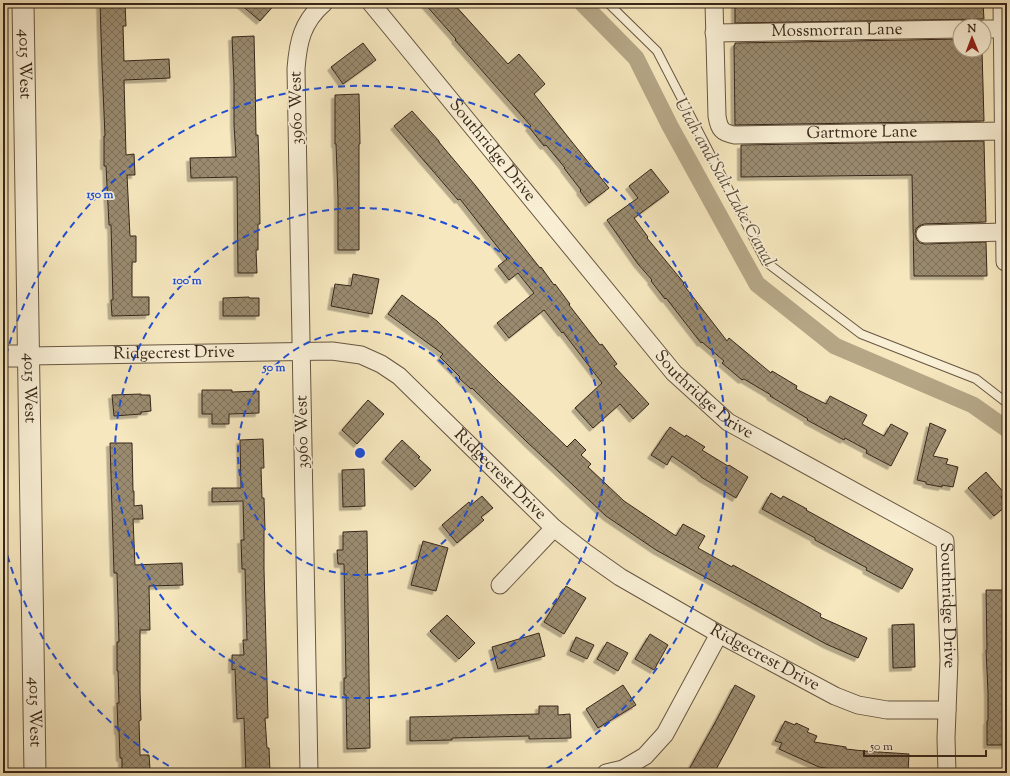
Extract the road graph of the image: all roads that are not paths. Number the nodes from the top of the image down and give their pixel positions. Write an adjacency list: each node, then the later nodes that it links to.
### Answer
1 (23, 3): 17 (street, 4015 West)
2 (324, 3): 15 (street, 3960 West)
3 (371, 3): 22 (street, Southridge Drive)
4 (608, 3): 18 (lane)
5 (714, 3): 10 (street)
6 (1002, 3): 8 (street)
7 (992, 29): 8 (street)
8 (1002, 29): 11 (street)
9 (952, 30): 10 (street, Mossmorran Lane)
10 (714, 33): 11 (street, Gartmore Lane)
11 (1004, 131): 12 (street)
12 (1005, 232): 13 (street); 14 (street)
13 (925, 234)
14 (1005, 262)
15 (301, 352): 17 (street, Ridgecrest Drive); 19 (street, Ridgecrest Drive); 24 (street, 3960 West)
16 (3, 356): 17 (street)
17 (29, 356): 23 (street, 4015 West)
18 (1007, 403)
19 (554, 528): 20 (street); 21 (street, Ridgecrest Drive)
20 (500, 585)
21 (719, 634): 22 (street, Ridgecrest Drive); 25 (street)
22 (947, 710): 26 (street, Southridge Drive)
23 (35, 773)
24 (310, 773)
25 (606, 773)
26 (947, 773)

